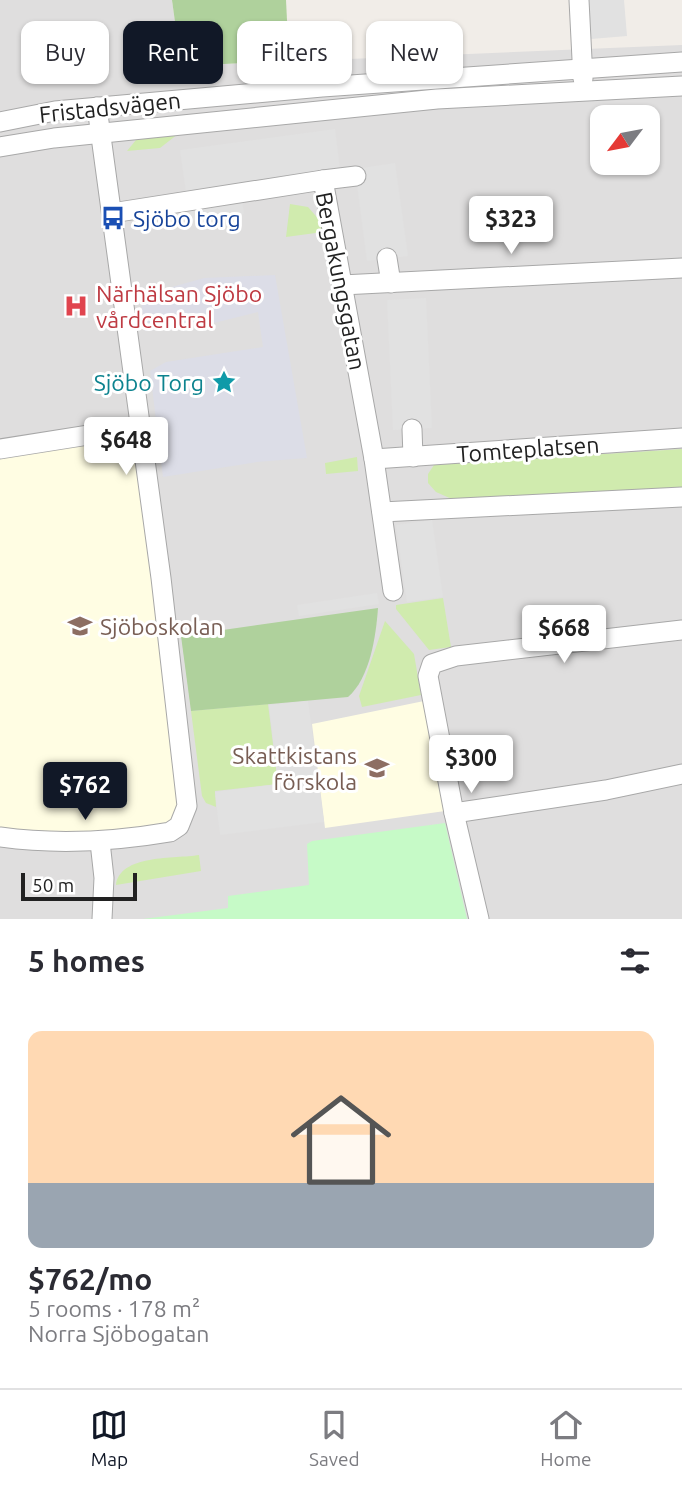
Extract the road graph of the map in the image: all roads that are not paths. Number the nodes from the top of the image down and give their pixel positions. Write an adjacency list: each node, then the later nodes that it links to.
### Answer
1 (579, 0): 3 (street)
2 (682, 62): 3 (street, Fristadsvägen)
3 (583, 69): 5 (street); 6 (street, Fristadsvägen)
4 (682, 86): 5 (street, Fristadsvägen)
5 (583, 92): 8 (street, Fristadsvägen)
6 (97, 107): 7 (street, Fristadsvägen); 8 (street)
7 (0, 122)
8 (101, 133): 9 (street, Fristadsvägen); 12 (street)
9 (0, 147)
10 (356, 176): 11 (street)
11 (323, 180): 12 (street, Bergakungsgatan); 15 (street, Bergakungsgatan)
12 (112, 213): 17 (street)
13 (387, 258): 16 (street)
14 (682, 268): 16 (street)
15 (342, 285): 16 (street); 22 (street, Bergakungsgatan)
16 (402, 288)
17 (139, 427): 20 (street); 30 (street)
18 (412, 429): 21 (street)
19 (682, 438): 21 (street, Tomteplatsen)
20 (0, 449)
21 (413, 457): 22 (street, Tomteplatsen)
22 (374, 459): 24 (street, Bergakungsgatan)
23 (682, 497): 24 (street)
24 (382, 512): 25 (street, Bergakungsgatan)
25 (393, 591)
26 (682, 630): 28 (street)
27 (682, 774): 28 (street)
28 (454, 813): 32 (street)
29 (0, 837): 30 (street)
30 (100, 842): 31 (street)
31 (102, 919)
32 (479, 919)

